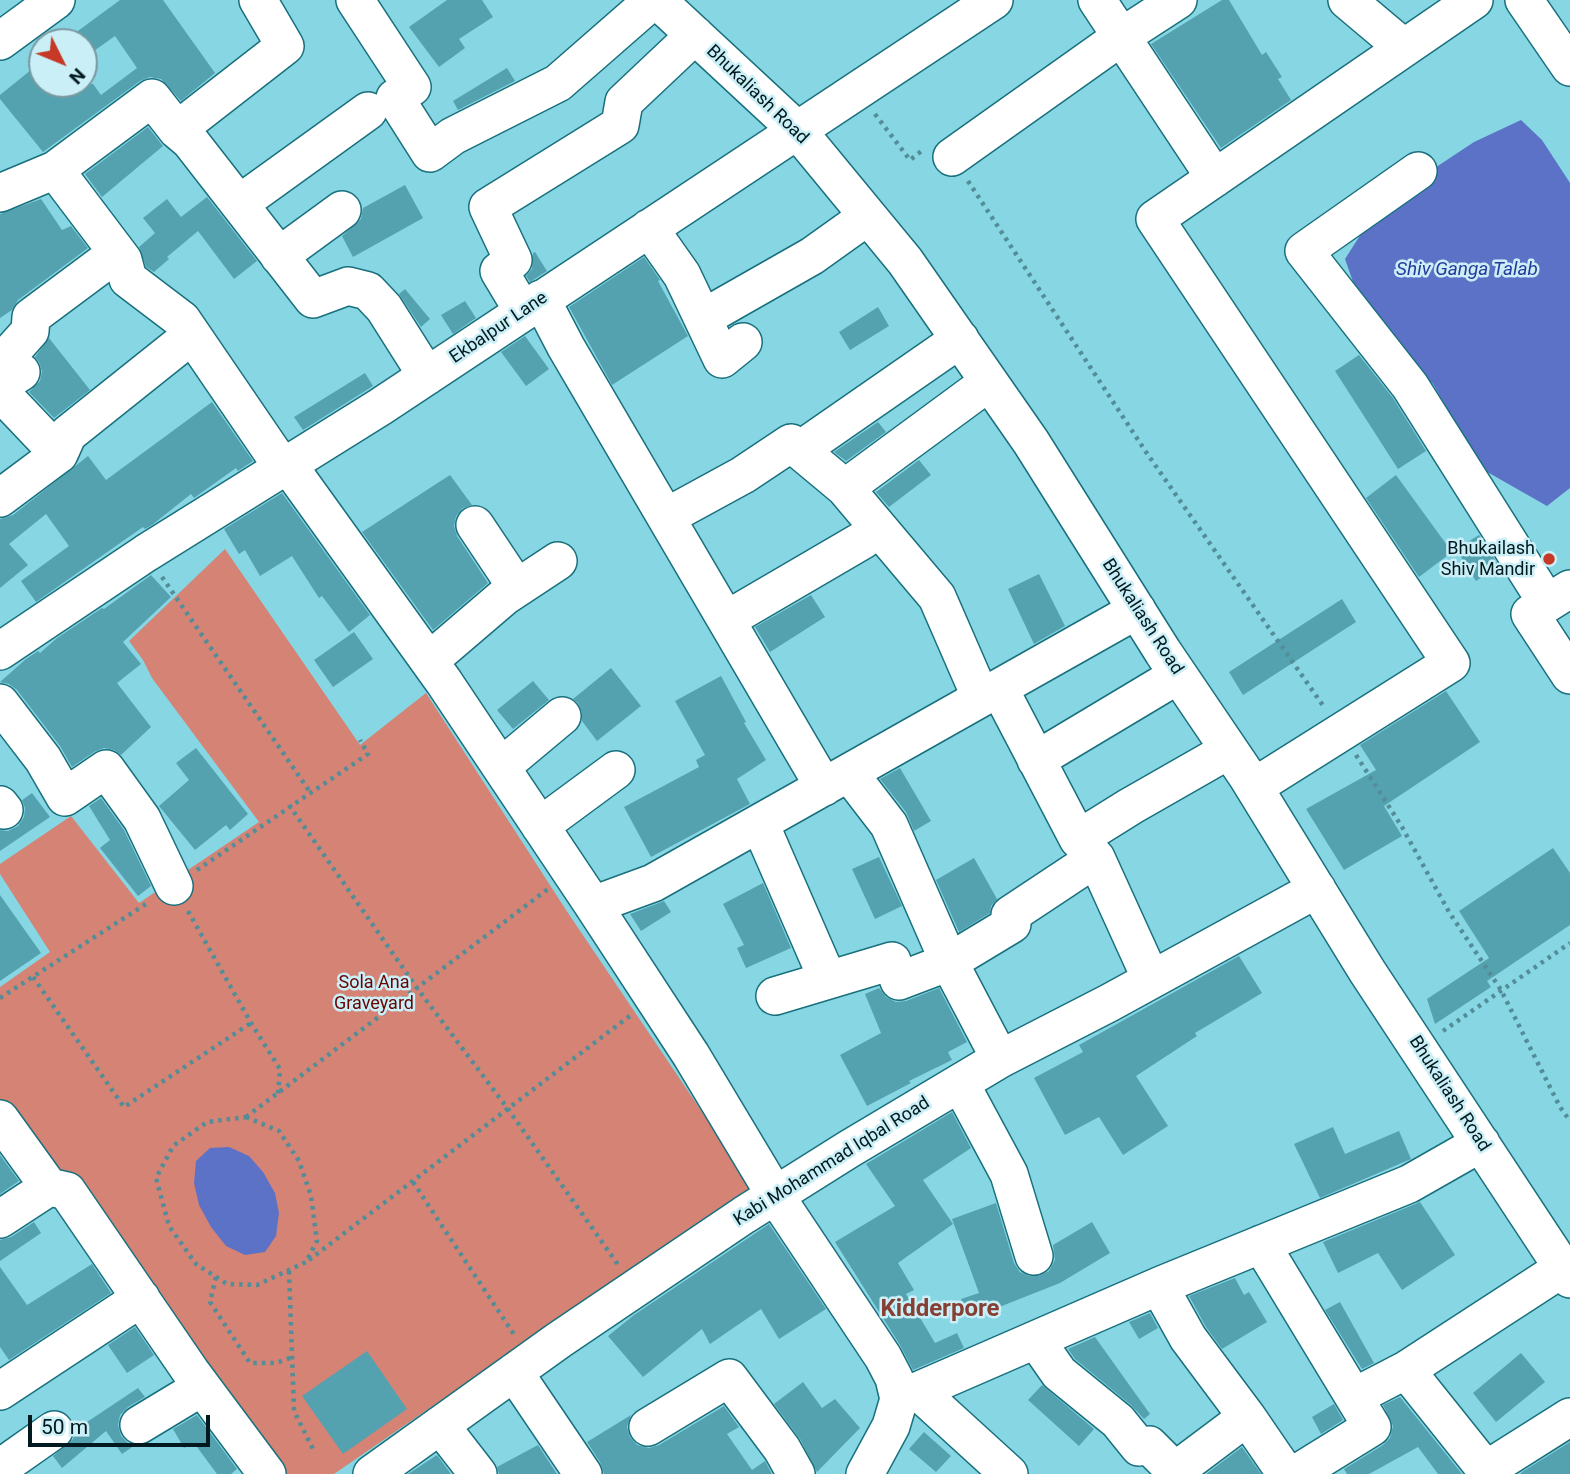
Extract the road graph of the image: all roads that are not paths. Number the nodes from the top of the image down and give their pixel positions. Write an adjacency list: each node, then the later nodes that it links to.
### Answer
1 (56, 0): 13 (street)
2 (258, 0): 17 (street)
3 (355, 0): 4 (street)
4 (655, 0): 11 (street, Bhukaliash Road)
5 (1097, 0): 12 (street)
6 (1178, 0): 12 (street)
7 (1347, 0): 14 (street)
8 (1474, 0): 14 (street)
9 (1524, 0): 15 (street)
10 (983, 3): 18 (street, Ekbalpur Lane)
11 (695, 35): 18 (street, Bhukaliash Road); 30 (street)
12 (1121, 37): 19 (street); 22 (street)
13 (0, 41)
14 (1404, 48): 22 (street)
15 (1570, 67)
16 (368, 111): 24 (street)
17 (177, 130): 20 (street); 24 (street)
18 (797, 130): 26 (street, Bhukaliash Road); 27 (street, Ekbalpur Lane)
19 (952, 157)
20 (55, 170): 23 (street); 28 (street)
21 (1418, 171): 49 (street)
22 (1215, 177): 64 (street)
23 (0, 192)
24 (239, 204): 29 (street)
25 (342, 210): 29 (street)
26 (868, 216): 31 (street); 33 (street, Bhukaliash Road)
27 (649, 228): 30 (street, Ekbalpur Lane); 31 (street)
28 (117, 253): 32 (street); 37 (street)
29 (279, 256): 35 (street)
30 (532, 305): 35 (street, Ekbalpur Lane); 44 (street)
31 (703, 318): 34 (street)
32 (192, 335): 40 (street); 41 (street)
33 (960, 339): 36 (street, Bhukaliash Road); 39 (street)
34 (743, 342)
35 (427, 376): 41 (street, Ekbalpur Lane)
36 (989, 382): 42 (street); 50 (street, Bhukaliash Road)
37 (0, 385)
38 (0, 392): 40 (street)
39 (800, 450): 42 (street); 44 (street)
40 (59, 454): 43 (street)
41 (285, 466): 52 (street, Ekbalpur Lane); 53 (street)
42 (845, 488): 46 (street)
43 (0, 498)
44 (666, 517): 51 (street)
45 (475, 525): 48 (street)
46 (878, 527): 51 (street); 56 (street)
47 (558, 561): 48 (street)
48 (517, 588): 53 (street)
49 (1558, 596): 55 (street)
50 (1136, 610): 54 (street, Bhukaliash Road); 56 (street)
51 (726, 620): 63 (street)
52 (2, 646)
53 (429, 661): 61 (street)
54 (1178, 675): 59 (street, Bhukaliash Road); 60 (street)
55 (1570, 675)
56 (990, 693): 60 (street); 63 (street)
57 (0, 703): 68 (street)
58 (562, 716): 61 (street)
59 (1230, 750): 64 (street, Bhukaliash Road); 67 (street)
60 (1037, 760): 67 (street)
61 (501, 767): 66 (street)
62 (616, 770): 66 (street)
63 (836, 780): 65 (street); 71 (street)
64 (1254, 787): 69 (street, Bhukaliash Road)
65 (760, 824): 70 (street); 73 (street)
66 (540, 826): 70 (street)
67 (1087, 848): 71 (street); 72 (street)
68 (174, 886)
69 (1317, 889): 72 (street, Kabi Mohammad Iqbal Road); 78 (street, Bhukaliash Road)
70 (593, 905): 80 (street)
71 (949, 962): 73 (street); 75 (street)
72 (1151, 979): 75 (street, Kabi Mohammad Iqbal Road)
73 (828, 980): 74 (street)
74 (775, 996)
75 (1000, 1059): 76 (street, Kabi Mohammad Iqbal Road)
76 (960, 1083): 80 (street, Kabi Mohammad Iqbal Road); 83 (street)
77 (0, 1119): 79 (street)
78 (1481, 1143): 82 (street); 84 (street, Bhukaliash Road)
79 (49, 1187): 81 (street); 86 (street)
80 (775, 1195): 88 (street, Kabi Mohammad Iqbal Road); 92 (street)
81 (0, 1219)
82 (1261, 1244): 85 (street); 93 (street)
83 (1034, 1256)
84 (1566, 1273): 89 (street)
85 (1158, 1286): 87 (street); 94 (street)
86 (141, 1298): 90 (street); 91 (street)
87 (1036, 1340): 92 (street); 101 (street)
88 (523, 1366): 97 (street, Kabi Mohammad Iqbal Road); 105 (street)
89 (1406, 1370): 93 (street); 95 (street)
90 (202, 1387): 96 (street); 102 (street)
91 (0, 1391)
92 (909, 1395): 107 (street); 108 (street)
93 (1354, 1397): 110 (street)
94 (1247, 1417): 101 (street); 109 (street)
95 (1570, 1417)
96 (139, 1425)
97 (440, 1426): 103 (street, Kabi Mohammad Iqbal Road); 104 (street)
98 (648, 1427): 106 (street)
99 (54, 1430): 100 (street)
100 (0, 1468)
101 (1177, 1473)
102 (267, 1474)
103 (372, 1474)
104 (478, 1474)
105 (583, 1474)
106 (796, 1474)
107 (865, 1474)
108 (1009, 1474)
109 (1286, 1474)
110 (1296, 1474)

